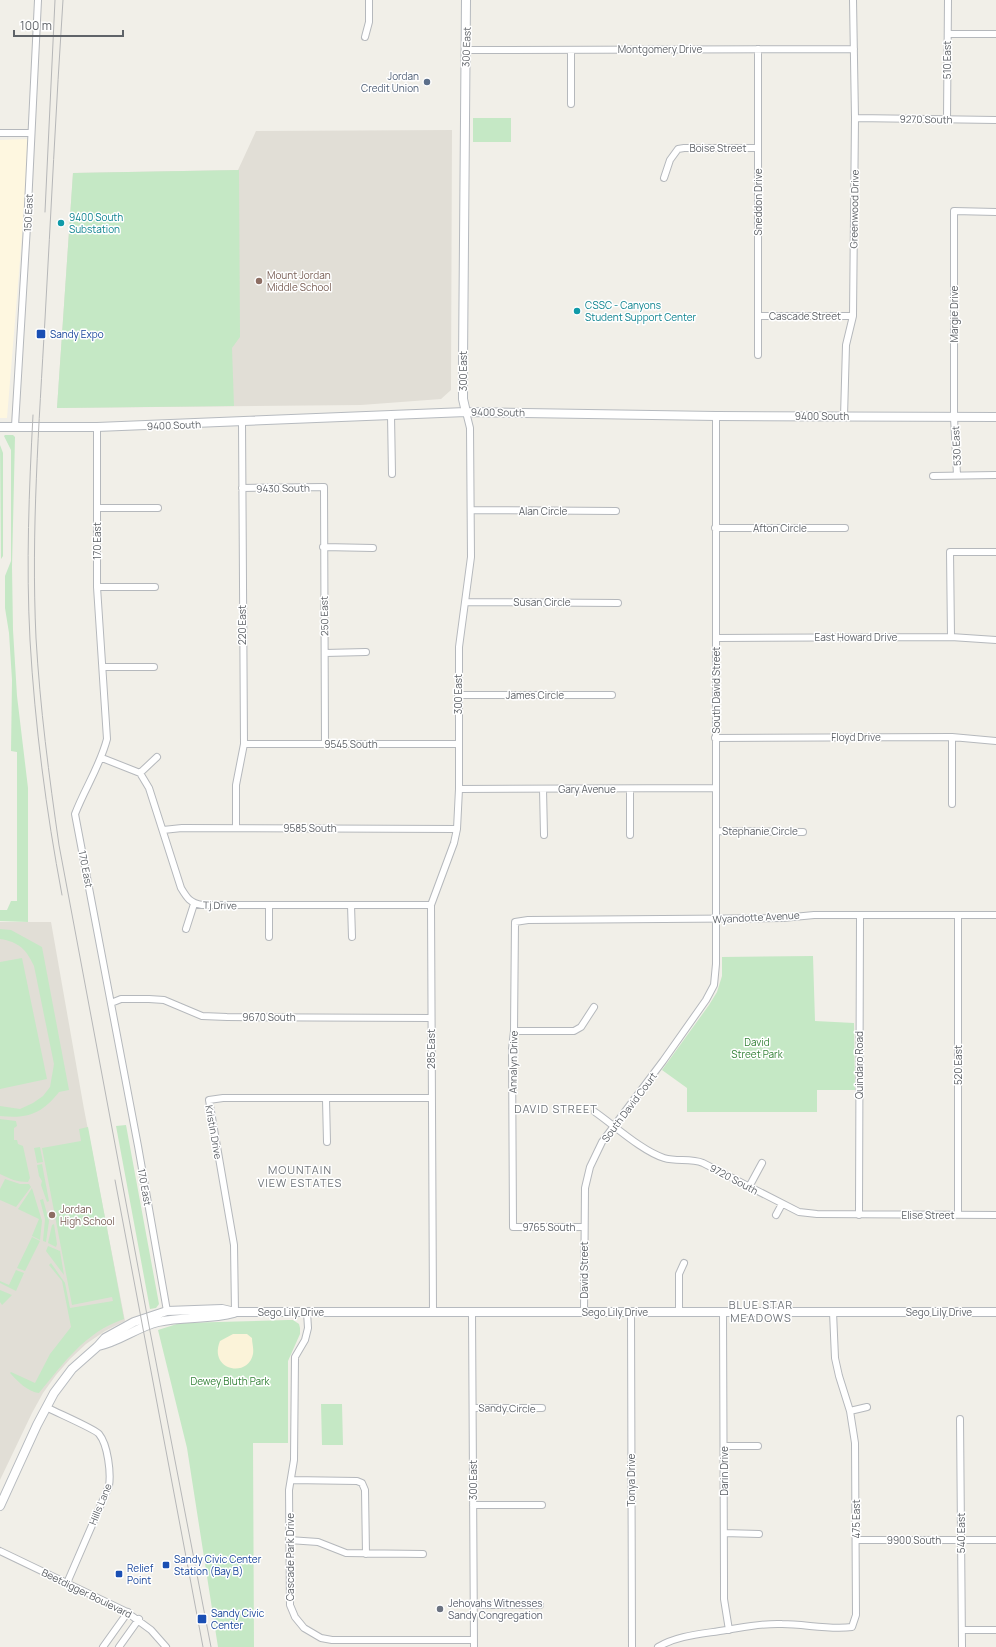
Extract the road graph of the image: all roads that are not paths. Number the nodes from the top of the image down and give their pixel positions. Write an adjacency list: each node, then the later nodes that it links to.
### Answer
1 (38, 0): 18 (street, 150 East)
2 (369, 0): 8 (street)
3 (466, 0): 11 (street, 300 East)
4 (853, 0): 10 (street, Greenwood Drive)
5 (948, 0): 6 (street, 510 East)
6 (948, 34): 7 (street); 15 (street, 510 East)
7 (996, 34)
8 (365, 37)
9 (758, 49): 10 (street, Montgomery Drive); 12 (street, Montgomery Drive); 19 (street, Sneddon Drive)
10 (854, 49): 14 (street, Greenwood Drive)
11 (467, 50): 12 (street, Montgomery Drive); 25 (street, 300 East)
12 (572, 50): 13 (street)
13 (571, 104)
14 (855, 118): 15 (street, 9270 South); 23 (street, Greenwood Drive)
15 (947, 119): 16 (street, 9270 South)
16 (996, 120)
17 (0, 133): 18 (street)
18 (31, 133): 33 (street, 150 East)
19 (758, 148): 20 (street, Boise Street); 22 (street, Sneddon Drive)
20 (664, 178)
21 (996, 212): 29 (street, Margie Drive)
22 (758, 316): 23 (street, Cascade Street); 24 (street, Sneddon Drive)
23 (853, 316): 28 (street, Greenwood Drive)
24 (758, 355)
25 (466, 412): 26 (street, 9400 South); 27 (street, 9400 South); 43 (street, 300 East)
26 (391, 415): 31 (street, 9400 South); 35 (street)
27 (716, 416): 28 (street, 9400 South); 45 (street, South David Street)
28 (844, 416): 29 (street, 9400 South)
29 (954, 417): 30 (street, 9400 South); 36 (street, 530 East)
30 (996, 418)
31 (242, 422): 34 (street, 9400 South); 40 (street, 220 East)
32 (0, 426): 33 (street, 9400 South)
33 (15, 426): 34 (street, 9400 South)
34 (97, 427): 41 (street, 170 East)
35 (392, 474)
36 (957, 475): 37 (street); 38 (street)
37 (996, 475)
38 (933, 476)
39 (324, 487): 40 (street, 9430 South); 47 (street, 250 East)
40 (242, 488): 66 (street, 220 East)
41 (97, 508): 42 (street); 50 (street, 170 East)
42 (158, 508)
43 (471, 510): 44 (street, Alan Circle); 52 (street, 300 East)
44 (616, 511)
45 (715, 528): 46 (street, Afton Circle); 55 (street, South David Street)
46 (845, 528)
47 (323, 547): 48 (street); 58 (street, 250 East)
48 (373, 548)
49 (996, 552): 54 (street)
50 (97, 587): 51 (street); 59 (street, 170 East)
51 (155, 587)
52 (465, 602): 53 (street, Susan Circle); 61 (street, 300 East)
53 (618, 602)
54 (951, 637): 55 (street, East Howard Drive); 56 (street, East Howard Drive)
55 (716, 638): 64 (street, South David Street)
56 (996, 640)
57 (366, 652): 58 (street)
58 (325, 653): 67 (street, 250 East)
59 (103, 667): 60 (street); 70 (street, 170 East)
60 (154, 667)
61 (458, 695): 62 (street, James Circle); 68 (street, 300 East)
62 (612, 695)
63 (952, 737): 64 (street, Floyd Drive); 65 (street, Floyd Drive); 76 (street)
64 (715, 738): 72 (street, South David Street)
65 (996, 741)
66 (244, 744): 67 (street, 9545 South); 77 (street, 220 East)
67 (325, 744): 68 (street, 9545 South)
68 (458, 744): 73 (street, 300 East)
69 (157, 757): 71 (street)
70 (102, 758): 71 (street); 97 (street, 170 East)
71 (140, 773): 79 (street, Tj Drive)
72 (716, 788): 75 (street, Gary Avenue); 80 (street, South David Street)
73 (459, 789): 74 (street, Gary Avenue); 78 (street, 285 East)
74 (543, 789): 75 (street, Gary Avenue); 82 (street)
75 (630, 789): 83 (street)
76 (952, 804)
77 (236, 828): 78 (street, 9585 South); 79 (street, 9585 South)
78 (457, 829): 87 (street, 285 East)
79 (163, 830): 84 (street, Tj Drive)
80 (717, 831): 81 (street, Stephanie Circle); 91 (street, South David Street)
81 (803, 832)
82 (544, 835)
83 (630, 835)
84 (194, 904): 85 (street, Tj Drive); 93 (street)
85 (269, 905): 86 (street, Tj Drive); 94 (street)
86 (351, 905): 87 (street, Tj Drive); 95 (street)
87 (431, 905): 99 (street, 285 East)
88 (860, 915): 89 (street, Wyandotte Avenue); 91 (street, Wyandotte Avenue); 111 (street, Quindaro Road)
89 (958, 915): 90 (street, Wyandotte Avenue); 109 (street, 520 East)
90 (996, 915)
91 (716, 919): 92 (street, Wyandotte Avenue); 96 (street, South David Street)
92 (515, 922): 100 (street, Annalyn Drive)
93 (186, 929)
94 (268, 937)
95 (352, 937)
96 (716, 964): 104 (street, South David Court)
97 (110, 1003): 99 (street, 9670 South); 116 (street, 170 East)
98 (594, 1007): 100 (street)
99 (431, 1018): 102 (street, 285 East)
100 (514, 1032): 113 (street, Annalyn Drive)
101 (326, 1098): 102 (street, Kristin Drive); 105 (street); 117 (street, Kristin Drive)
102 (431, 1098): 119 (street, 285 East)
103 (595, 1112): 104 (street, 9720 South)
104 (615, 1126): 107 (street, 9720 South); 114 (street, South David Court)
105 (327, 1142)
106 (762, 1163): 107 (street)
107 (749, 1186): 108 (street, 9720 South)
108 (782, 1204): 110 (street); 111 (street, 9720 South)
109 (958, 1214): 111 (street, Elise Street); 112 (street, Elise Street)
110 (776, 1215)
111 (859, 1215)
112 (996, 1215)
113 (513, 1227): 114 (street, 9765 South)
114 (584, 1227): 121 (street, David Street)
115 (684, 1263): 123 (street)
116 (167, 1311): 117 (street, Sego Lily Drive); 127 (street, Sego Lily Drive)
117 (235, 1312): 118 (street, Sego Lily Drive); 127 (street, Sego Lily Drive)
118 (307, 1312): 119 (street, Sego Lily Drive); 136 (street, Cascade Park Drive)
119 (432, 1312): 120 (street, Sego Lily Drive)
120 (472, 1312): 121 (street, Sego Lily Drive); 130 (street, 300 East)
121 (584, 1312): 122 (street, Sego Lily Drive)
122 (631, 1312): 123 (street, Sego Lily Drive); 161 (street, Tonya Drive)
123 (678, 1312): 124 (street, Sego Lily Drive)
124 (724, 1312): 125 (street, Sego Lily Drive); 134 (street, Darin Drive)
125 (833, 1312): 126 (street, Sego Lily Drive); 132 (street, 475 East)
126 (996, 1312)
127 (98, 1346): 129 (street, Sego Lily Drive)
128 (867, 1407): 132 (street)
129 (46, 1408): 139 (street, Sego Lily Drive); 149 (street, Hills Lane)
130 (473, 1408): 131 (street, Sandy Circle); 137 (street, 300 East)
131 (542, 1408)
132 (850, 1411): 143 (street, 475 East)
133 (960, 1419): 144 (street, 540 East)
134 (724, 1446): 135 (street); 140 (street, Darin Drive)
135 (758, 1446)
136 (291, 1480): 142 (street, Cascade Park Drive); 147 (street)
137 (473, 1505): 138 (street); 150 (street, 300 East)
138 (542, 1505)
139 (0, 1506)
140 (724, 1534): 141 (street); 154 (street, Darin Drive)
141 (758, 1534)
142 (289, 1540): 147 (street); 157 (street, Cascade Park Drive)
143 (856, 1540): 144 (street, 9900 South); 154 (street, 475 East)
144 (961, 1540): 145 (street, 9900 South); 155 (street, 540 East)
145 (996, 1540)
146 (0, 1551): 149 (street, Beetdigger Boulevard)
147 (366, 1554): 148 (street)
148 (424, 1554)
149 (67, 1583): 152 (street, Beetdigger Boulevard)
150 (474, 1605): 151 (street); 157 (street, 300 East)
151 (540, 1605)
152 (128, 1612): 153 (street, Beetdigger Boulevard); 158 (street)
153 (139, 1619): 159 (street); 160 (street, Beetdigger Boulevard)
154 (729, 1630): 162 (street)
155 (962, 1630): 156 (street); 163 (street, 540 East)
156 (996, 1630)
157 (474, 1644)
158 (103, 1647)
159 (119, 1647)
160 (166, 1647)
161 (632, 1647)
162 (658, 1647)
163 (962, 1647)

